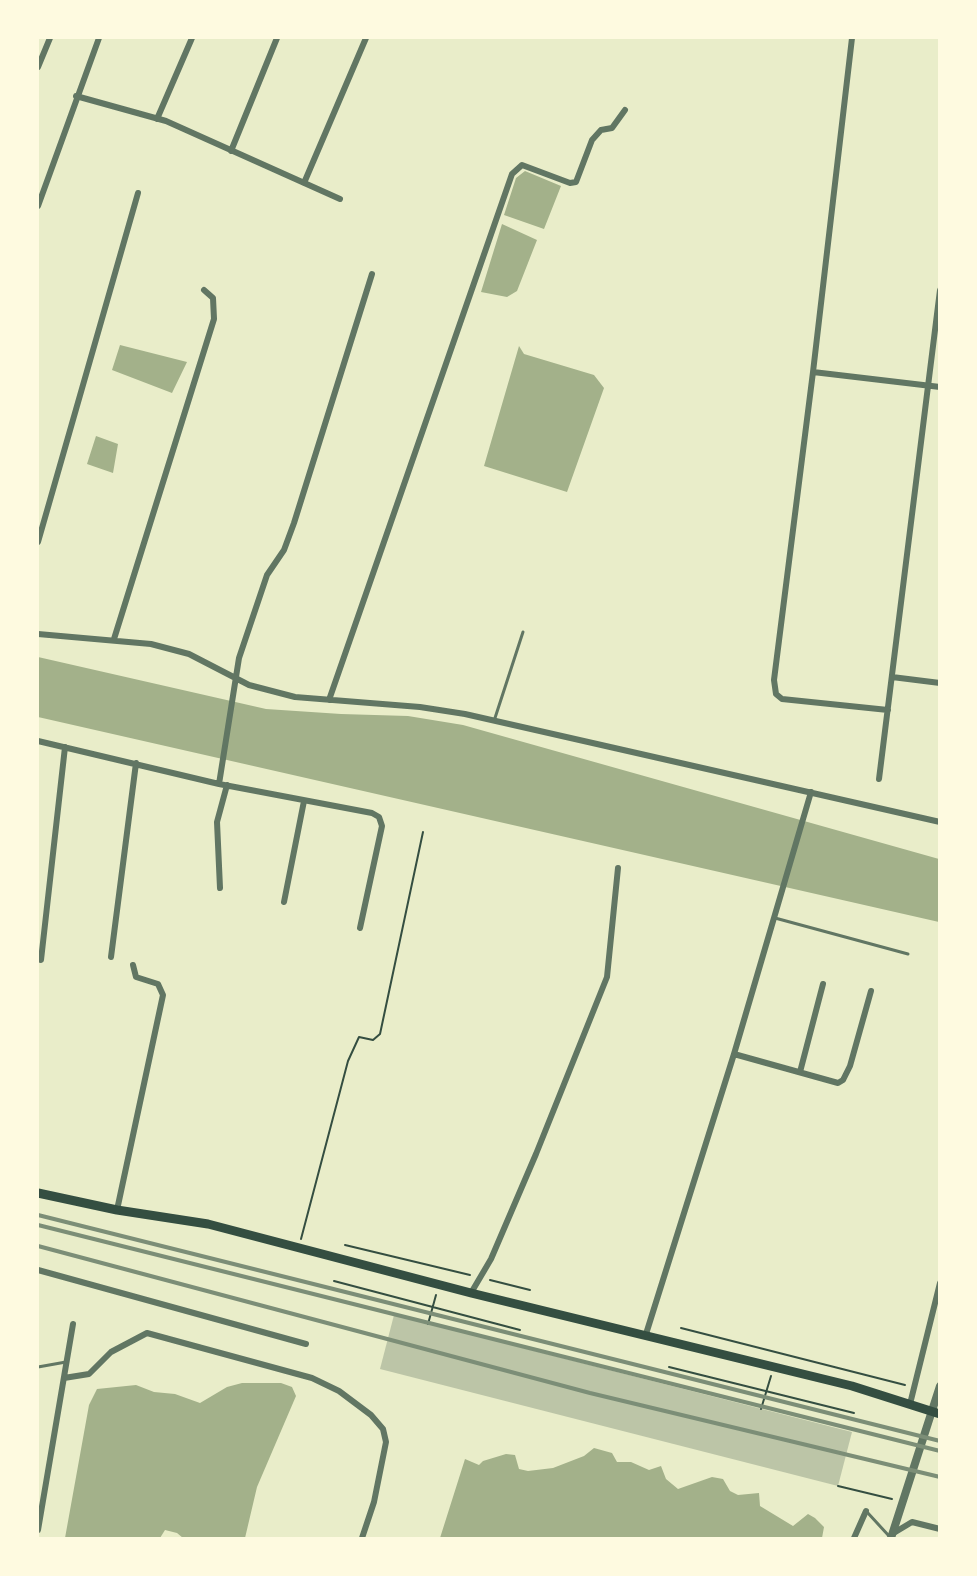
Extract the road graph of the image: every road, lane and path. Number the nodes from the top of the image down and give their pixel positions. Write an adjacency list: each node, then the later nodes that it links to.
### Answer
1 (50, 38): 7 (street)
2 (99, 38): 8 (street)
3 (192, 38): 10 (street)
4 (277, 38): 11 (street)
5 (366, 38): 12 (street)
6 (852, 38): 19 (street)
7 (38, 67)
8 (76, 96): 10 (street); 15 (street)
9 (625, 110): 29 (street)
10 (157, 119): 11 (street)
11 (231, 151): 12 (street)
12 (304, 183): 14 (street)
13 (138, 193): 22 (street)
14 (340, 199)
15 (38, 206)
16 (372, 274): 27 (street)
17 (204, 290): 25 (street)
18 (939, 290): 20 (street)
19 (813, 372): 20 (street); 30 (street)
20 (928, 386): 21 (street); 26 (street)
21 (939, 387)
22 (38, 542)
23 (523, 632): 31 (lane)
24 (38, 634): 25 (street)
25 (114, 639): 27 (street)
26 (892, 677): 28 (street); 30 (street)
27 (234, 679): 29 (street); 36 (street)
28 (939, 683)
29 (329, 700): 31 (street)
30 (888, 710): 35 (street)
31 (494, 721): 38 (street)
32 (38, 741): 33 (street)
33 (65, 747): 34 (street); 49 (street)
34 (136, 763): 36 (street); 48 (street)
35 (879, 779)
36 (219, 784): 37 (street)
37 (227, 785): 39 (street); 43 (street)
38 (811, 792): 40 (street); 45 (street)
39 (304, 801): 44 (street); 46 (street)
40 (939, 822)
41 (423, 832): 58 (path)
42 (618, 868): 63 (street)
43 (220, 888)
44 (284, 902)
45 (775, 918): 47 (lane); 53 (street)
46 (360, 928)
47 (908, 954)
48 (111, 957)
49 (41, 960)
50 (133, 965): 56 (street)
51 (823, 984): 54 (street)
52 (871, 991): 54 (street)
53 (734, 1054): 54 (street); 67 (street)
54 (800, 1072)
55 (38, 1193): 56 (main road)
56 (117, 1210): 58 (main road)
57 (345, 1245): 59 (path)
58 (299, 1247): 63 (main road)
59 (442, 1269)
60 (38, 1270): 68 (street)
61 (334, 1281): 66 (path)
62 (939, 1283): 75 (street)
63 (471, 1293): 67 (main road)
64 (73, 1324): 69 (street)
65 (681, 1328): 75 (path)
66 (520, 1330)
67 (646, 1334): 77 (main road)
68 (306, 1344)
69 (66, 1362): 70 (lane); 73 (street)
70 (38, 1367)
71 (669, 1367): 76 (path)
72 (772, 1372): 76 (path)
73 (64, 1378): 85 (street); 87 (street)
74 (939, 1386): 82 (street)
75 (915, 1387): 77 (street)
76 (766, 1392): 78 (path); 79 (path)
77 (910, 1404): 80 (main road)
78 (761, 1409)
79 (854, 1413)
80 (939, 1414)
81 (838, 1486): 82 (path)
82 (904, 1501): 86 (street)
83 (866, 1511): 86 (lane); 88 (street)
84 (939, 1529): 86 (street)
85 (38, 1530)
86 (890, 1538)
87 (362, 1539)
88 (854, 1539)

